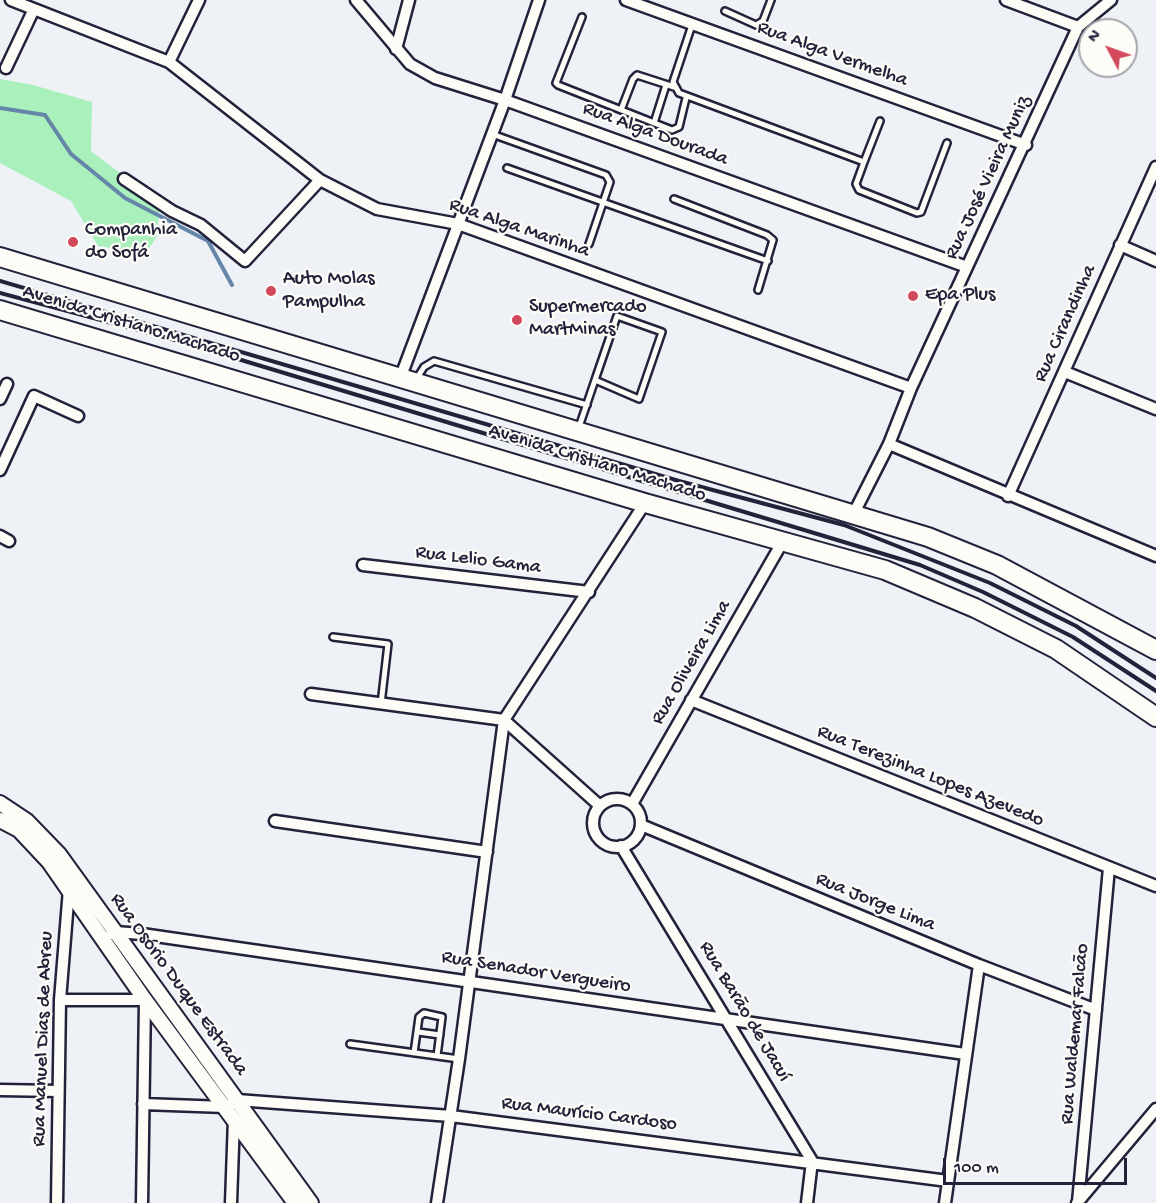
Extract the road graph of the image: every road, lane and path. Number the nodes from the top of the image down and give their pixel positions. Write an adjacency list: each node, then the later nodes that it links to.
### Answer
1 (11, 0): 10 (street, Rua Alga Marinha)
2 (199, 0): 17 (street)
3 (356, 0): 16 (street, Rua Alga Dourada)
4 (409, 0): 16 (street)
5 (539, 0): 22 (street)
6 (626, 0): 14 (street, Rua Alga Vermelha)
7 (771, 0): 11 (lane)
8 (1006, 0): 15 (street)
9 (1110, 0): 13 (street, Rua José Vieira Muniz)
10 (33, 11): 17 (street, Rua Alga Marinha); 18 (street)
11 (725, 11)
12 (582, 16): 23 (lane)
13 (1089, 18)
14 (693, 24): 20 (lane); 28 (street, Rua Alga Vermelha)
15 (1078, 27): 28 (street, Rua José Vieira Muniz)
16 (396, 49): 22 (street, Rua Alga Dourada)
17 (169, 62): 33 (street, Rua Alga Marinha)
18 (6, 68)
19 (666, 85): 20 (lane); 23 (lane); 25 (lane)
20 (674, 87): 21 (lane)
21 (686, 98): 25 (lane); 29 (lane)
22 (505, 100): 26 (street); 42 (street, Rua Alga Dourada)
23 (621, 110): 25 (lane)
24 (880, 121): 29 (lane)
25 (654, 123)
26 (492, 134): 35 (lane); 36 (street)
27 (946, 142): 29 (lane)
28 (1026, 145): 42 (street, Rua José Vieira Muniz)
29 (864, 162)
30 (1156, 167): 38 (street, Rua Cirandinha)
31 (507, 168): 35 (lane)
32 (124, 179): 33 (street)
33 (320, 180): 36 (street, Rua Alga Marinha)
34 (674, 199): 40 (lane)
35 (603, 202): 37 (lane); 40 (lane)
36 (458, 224): 46 (street); 49 (street, Rua Alga Marinha)
37 (589, 244)
38 (1120, 245): 41 (street); 45 (street, Rua Cirandinha)
39 (0, 257): 46 (highway, Avenida Cristiano Machado)
40 (768, 261): 43 (lane)
41 (1156, 261)
42 (967, 267): 49 (street, Rua José Vieira Muniz)
43 (758, 290)
44 (0, 310): 60 (highway, Avenida Cristiano Machado)
45 (1065, 372): 52 (street); 59 (street, Rua Cirandinha)
46 (408, 379): 51 (lane); 54 (highway, Avenida Cristiano Machado)
47 (595, 380): 47 (lane); 51 (lane)
48 (7, 384): 50 (street)
49 (911, 388): 56 (street, Rua José Vieira Muniz)
50 (0, 399)
51 (587, 405): 54 (lane)
52 (1156, 409)
53 (78, 416): 57 (street)
54 (578, 431): 61 (highway, Avenida Cristiano Machado)
55 (0, 442): 57 (street)
56 (889, 444): 59 (street); 61 (street, Rua José Vieira Muniz)
57 (11, 447): 58 (street)
58 (0, 470)
59 (1008, 496): 63 (street)
60 (645, 503): 62 (highway, Avenida Cristiano Machado); 65 (street)
61 (854, 513): 67 (highway, Avenida Cristiano Machado)
62 (783, 541): 69 (street, Rua Oliveira Lima); 71 (highway, Avenida Cristiano Machado)
63 (1156, 556)
64 (363, 565): 65 (street, Rua Lelio Gama)
65 (589, 592): 72 (street)
66 (333, 637): 70 (lane)
67 (1156, 650)
68 (311, 694): 70 (street)
69 (691, 700): 74 (street, Rua Oliveira Lima); 81 (street, Rua Terezinha Lopes Azevedo)
70 (381, 704): 72 (street)
71 (1156, 717)
72 (504, 720): 75 (street); 80 (street)
73 (0, 803): 82 (street, Rua Osório Duque Estrada)
74 (632, 804): 75 (street); 78 (street)
75 (600, 806): 79 (street)
76 (0, 820): 82 (street, Rua Osório Duque Estrada)
77 (275, 821): 80 (street)
78 (641, 825): 79 (street); 85 (street, Rua Jorge Lima)
79 (621, 846): 91 (street, Rua Barão de Jacuí)
80 (487, 852): 86 (street)
81 (1109, 868): 83 (street, Rua Terezinha Lopes Azevedo); 90 (street, Rua Waldemar Falcão)
82 (74, 886): 84 (street, Rua Osório Duque Estrada); 88 (street, Rua Manuel Dias de Abreu)
83 (1156, 886)
84 (109, 936): 86 (street, Rua Senador Vergueiro); 87 (street, Rua Osório Duque Estrada); 89 (street, Rua Osório Duque Estrada)
85 (979, 965): 90 (street, Rua Jorge Lima); 96 (street)
86 (469, 980): 91 (street, Rua Senador Vergueiro); 98 (street)
87 (158, 991): 89 (street); 102 (street, Rua Osório Duque Estrada)
88 (60, 1000): 89 (street); 100 (street, Rua Manuel Dias de Abreu)
89 (146, 1000): 101 (street); 102 (street, Rua Osório Duque Estrada)
90 (1096, 1010): 115 (street, Rua Waldemar Falcão)
91 (729, 1021): 96 (street, Rua Senador Vergueiro); 105 (street, Rua Barão de Jacuí)
92 (418, 1032): 93 (lane); 93 (lane); 95 (lane)
93 (440, 1035): 97 (lane)
94 (350, 1044): 95 (lane)
95 (414, 1053): 97 (lane)
96 (965, 1054): 106 (street)
97 (437, 1056): 98 (lane)
98 (459, 1059): 104 (street)
99 (0, 1090): 100 (street)
100 (58, 1091): 107 (street, Rua Manuel Dias de Abreu)
101 (143, 1104): 102 (street, Rua Maurício Cardoso); 108 (street)
102 (230, 1108): 104 (street, Rua Maurício Cardoso); 109 (street); 110 (street, Rua Osório Duque Estrada); 111 (street, Rua Osório Duque Estrada)
103 (1156, 1109): 115 (street)
104 (451, 1116): 105 (street, Rua Maurício Cardoso); 112 (street)
105 (812, 1161): 106 (street, Rua Maurício Cardoso); 113 (street)
106 (948, 1181): 114 (street)
107 (57, 1203)
108 (142, 1203)
109 (231, 1203)
110 (295, 1203)
111 (311, 1203)
112 (437, 1203)
113 (807, 1203)
114 (945, 1203)
115 (1078, 1203)

